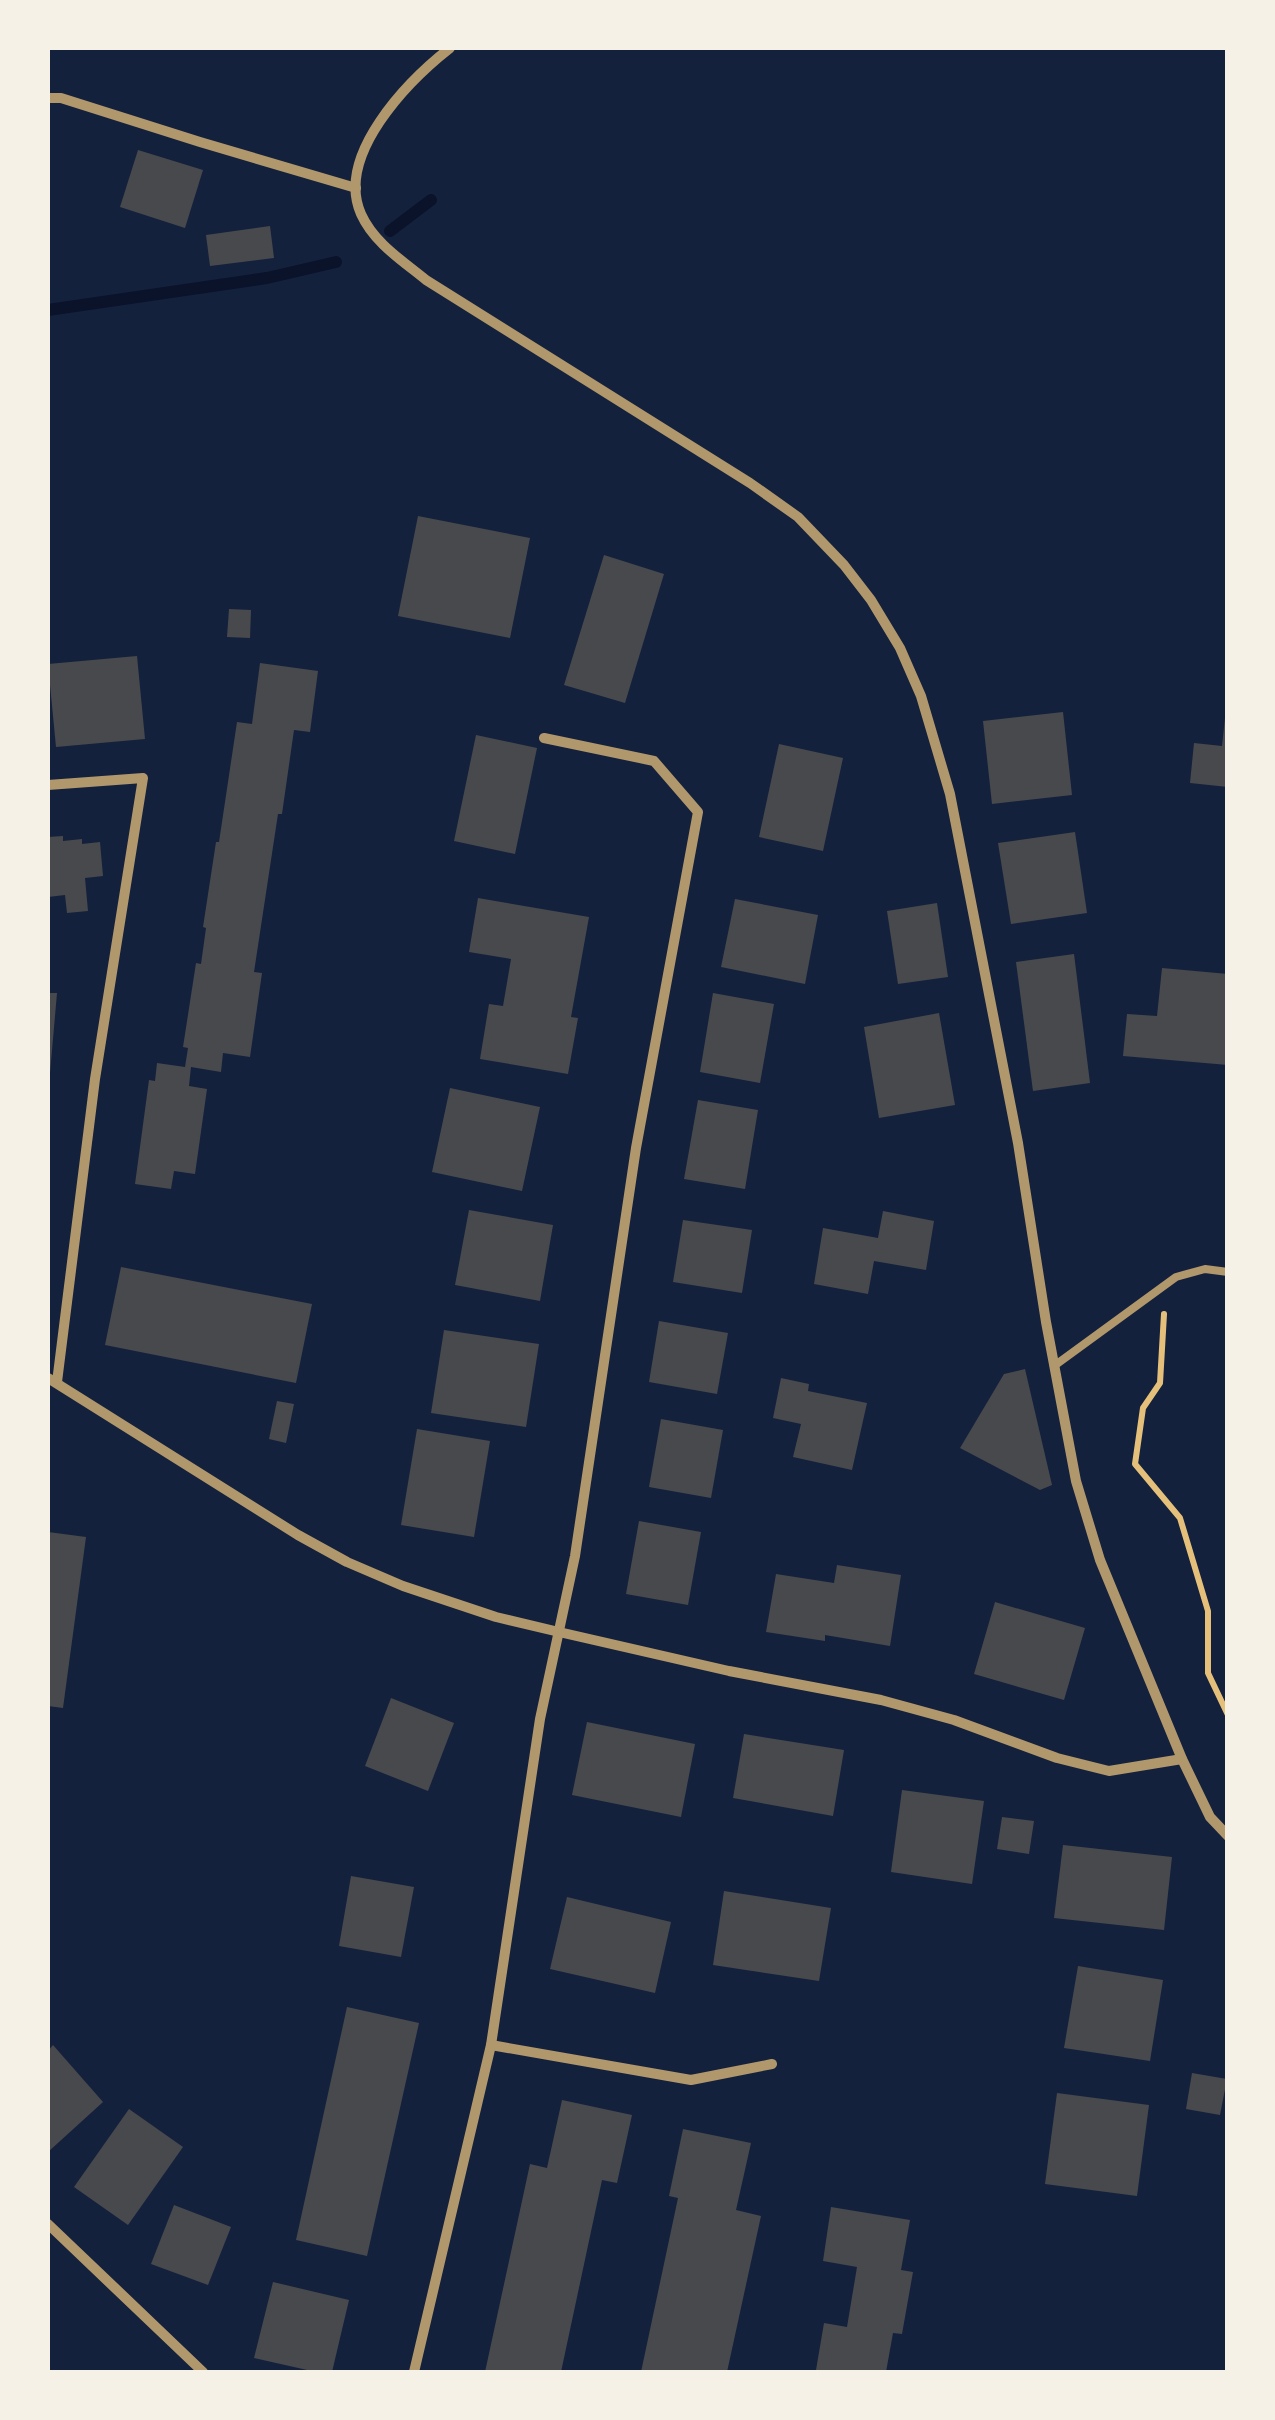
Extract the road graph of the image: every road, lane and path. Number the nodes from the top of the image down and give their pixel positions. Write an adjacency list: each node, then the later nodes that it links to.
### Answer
1 (450, 48): 3 (street)
2 (48, 98): 3 (street)
3 (356, 188): 8 (street)
4 (544, 738): 10 (street)
5 (48, 785): 9 (street)
6 (1228, 1272): 7 (lane)
7 (1166, 1283): 8 (lane); 11 (path)
8 (1054, 1366): 12 (street)
9 (52, 1380): 10 (street)
10 (559, 1632): 12 (street); 14 (street)
11 (1228, 1715)
12 (1182, 1759): 13 (street)
13 (1228, 1836)
14 (491, 2045): 15 (street); 18 (street)
15 (772, 2064)
16 (48, 2224): 17 (street)
17 (203, 2372)
18 (414, 2372)

